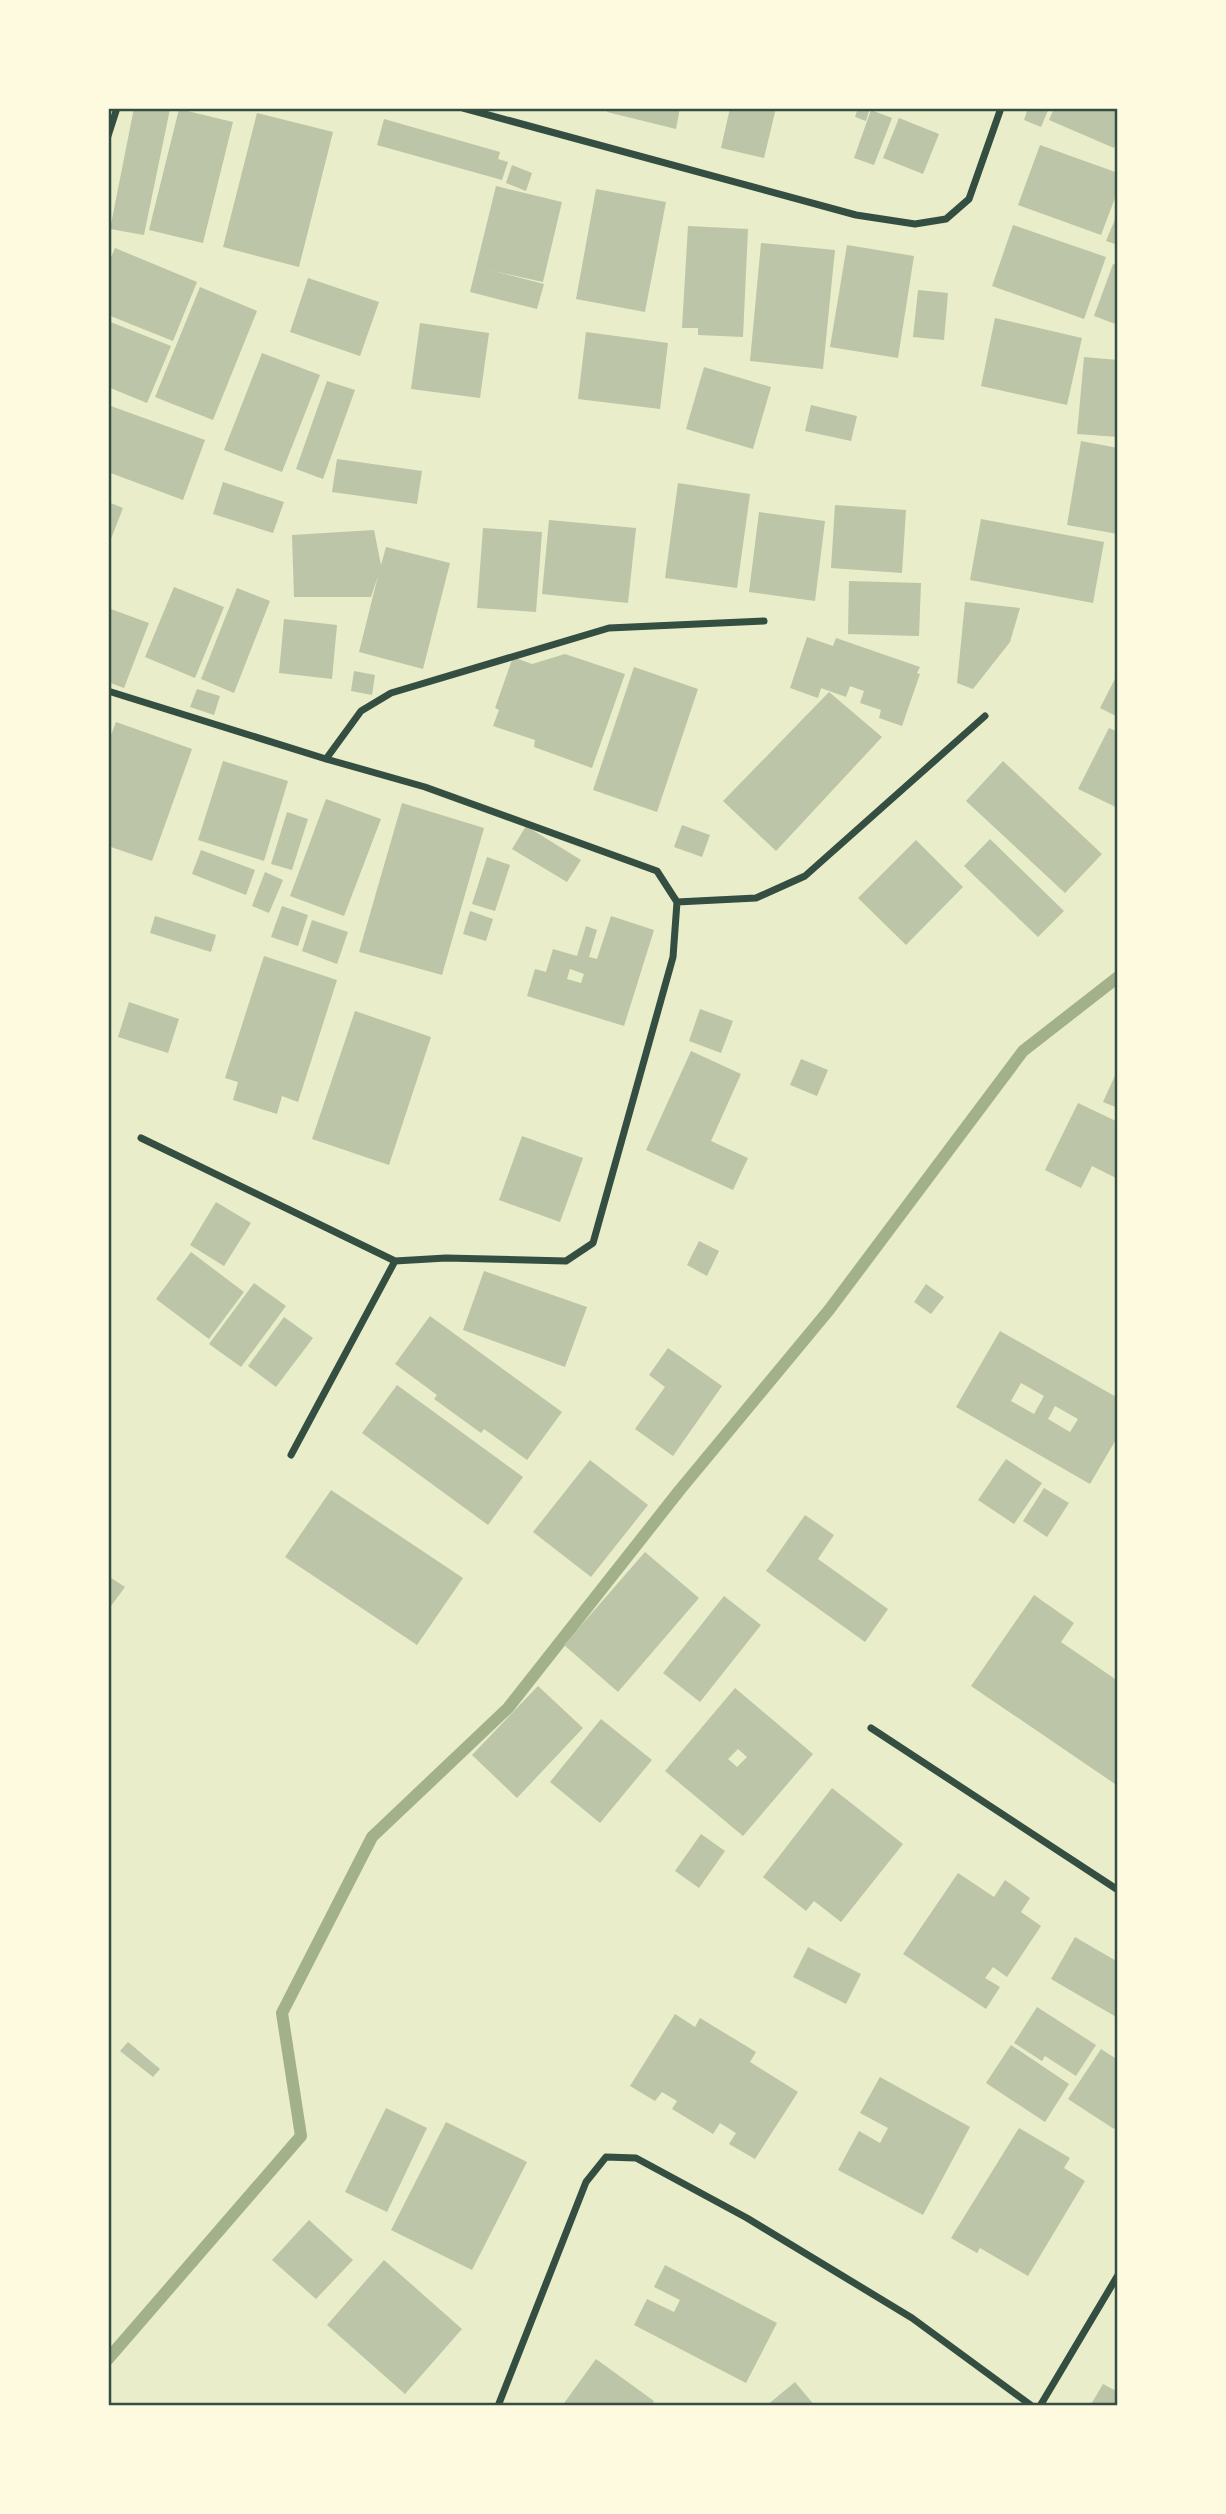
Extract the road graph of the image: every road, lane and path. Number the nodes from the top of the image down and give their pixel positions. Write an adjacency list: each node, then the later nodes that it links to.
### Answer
1 (117, 108): 4 (street)
2 (463, 108): 3 (street)
3 (1001, 108)
4 (108, 135)
5 (764, 621): 8 (street)
6 (108, 691): 8 (street)
7 (985, 716): 9 (street)
8 (326, 759): 9 (street)
9 (677, 902): 11 (street)
10 (141, 1138): 11 (street)
11 (395, 1261): 12 (street)
12 (291, 1455)
13 (870, 1728): 14 (street)
14 (1118, 1890)
15 (1118, 2274): 18 (street)
16 (498, 2406): 17 (street)
17 (1032, 2406)
18 (1040, 2406)

